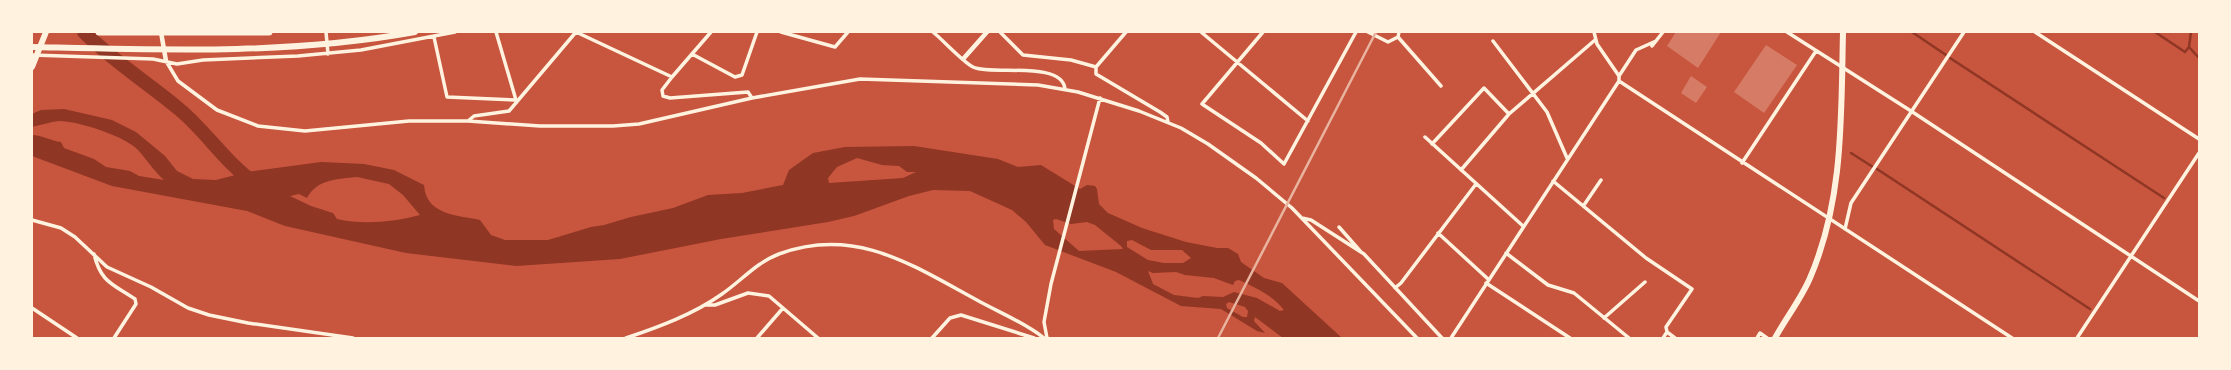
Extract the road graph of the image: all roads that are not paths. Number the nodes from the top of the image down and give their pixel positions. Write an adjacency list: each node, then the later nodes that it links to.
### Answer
1 (46, 32): 39 (main road)
2 (99, 32): 4 (highway)
3 (160, 32): 41 (street)
4 (269, 32)
5 (326, 32): 37 (street)
6 (415, 32): 34 (main road)
7 (455, 32): 30 (street)
8 (496, 32): 54 (street)
9 (576, 32): 47 (street); 54 (street)
10 (711, 32): 38 (street)
11 (757, 32): 38 (street)
12 (781, 32): 13 (street)
13 (848, 32)
14 (934, 32): 40 (street)
15 (987, 32): 40 (street)
16 (1000, 32): 44 (street)
17 (1126, 32): 44 (street)
18 (1201, 32): 42 (street)
19 (1263, 32): 42 (street)
20 (1356, 32): 58 (street)
21 (1368, 32): 29 (street)
22 (1399, 32): 29 (street)
23 (1594, 32): 31 (street)
24 (1662, 32): 33 (street)
25 (1787, 32): 36 (street)
26 (1843, 32): 45 (main road)
27 (1964, 32): 55 (street)
28 (2035, 32): 61 (street)
29 (1398, 37): 49 (street)
30 (434, 38): 37 (street); 54 (street)
31 (1595, 40): 46 (street); 51 (street)
32 (1493, 41): 51 (street)
33 (1656, 41): 35 (street); 46 (street)
34 (32, 46)
35 (1652, 46)
36 (1816, 51): 45 (street); 65 (street)
37 (328, 54): 41 (street)
38 (692, 54): 47 (street)
39 (34, 56): 41 (street); 43 (main road)
40 (964, 58): 50 (street)
41 (166, 61): 57 (street)
42 (1237, 62): 58 (street); 58 (street)
43 (32, 67)
44 (1096, 67): 59 (street)
45 (1842, 68): 55 (street); 73 (main road)
46 (1619, 76): 48 (street)
47 (672, 77): 52 (street)
48 (1619, 81): 64 (street); 65 (street)
49 (1441, 86)
50 (1065, 89): 52 (street); 53 (street)
51 (1533, 94): 56 (street); 64 (street)
52 (752, 98): 57 (street)
53 (1100, 98): 59 (street); 102 (street)
54 (516, 100): 57 (street)
55 (1911, 111): 76 (street); 81 (street)
56 (1509, 114): 62 (street); 66 (street)
57 (468, 121)
58 (1308, 121)
59 (1168, 122): 71 (street)
60 (1425, 137): 62 (street)
61 (2199, 139)
62 (1432, 144): 66 (street)
63 (2199, 153): 81 (street)
64 (1567, 158): 68 (street)
65 (1742, 163): 73 (street)
66 (1461, 170): 69 (street)
67 (1601, 180): 70 (street)
68 (1553, 181): 70 (street); 74 (street)
69 (1476, 184): 74 (street); 77 (street)
70 (1584, 205): 90 (street)
71 (1301, 218): 80 (street); 103 (street)
72 (32, 220): 79 (street)
73 (1829, 220): 76 (street); 112 (main road)
74 (1523, 226): 78 (street)
75 (1339, 227): 80 (street)
76 (1845, 229): 113 (street)
77 (1438, 233): 82 (street); 84 (street)
78 (1506, 253): 82 (street); 89 (street)
79 (94, 254): 91 (street); 93 (street)
80 (1364, 254): 84 (street)
81 (2131, 256): 85 (street); 114 (street)
82 (1487, 281): 105 (street); 106 (street)
83 (1645, 282): 89 (street)
84 (1395, 288): 104 (street)
85 (2199, 301)
86 (705, 306): 88 (street); 96 (street); 101 (street)
87 (32, 308): 92 (street)
88 (783, 308): 97 (street); 98 (street)
89 (1604, 318): 107 (street)
90 (1667, 332): 108 (street); 109 (street)
91 (336, 336): 94 (street); 95 (street)
92 (77, 338)
93 (114, 338)
94 (341, 338)
95 (353, 338)
96 (626, 338)
97 (758, 338)
98 (818, 338)
99 (932, 338): 100 (street)
100 (1034, 338)
101 (1044, 338)
102 (1048, 338)
103 (1417, 338)
104 (1442, 338)
105 (1451, 338)
106 (1570, 338)
107 (1629, 338)
108 (1664, 338)
109 (1675, 338)
110 (1756, 338): 111 (street)
111 (1767, 338)
112 (1775, 338)
113 (2012, 338)
114 (2077, 338)

